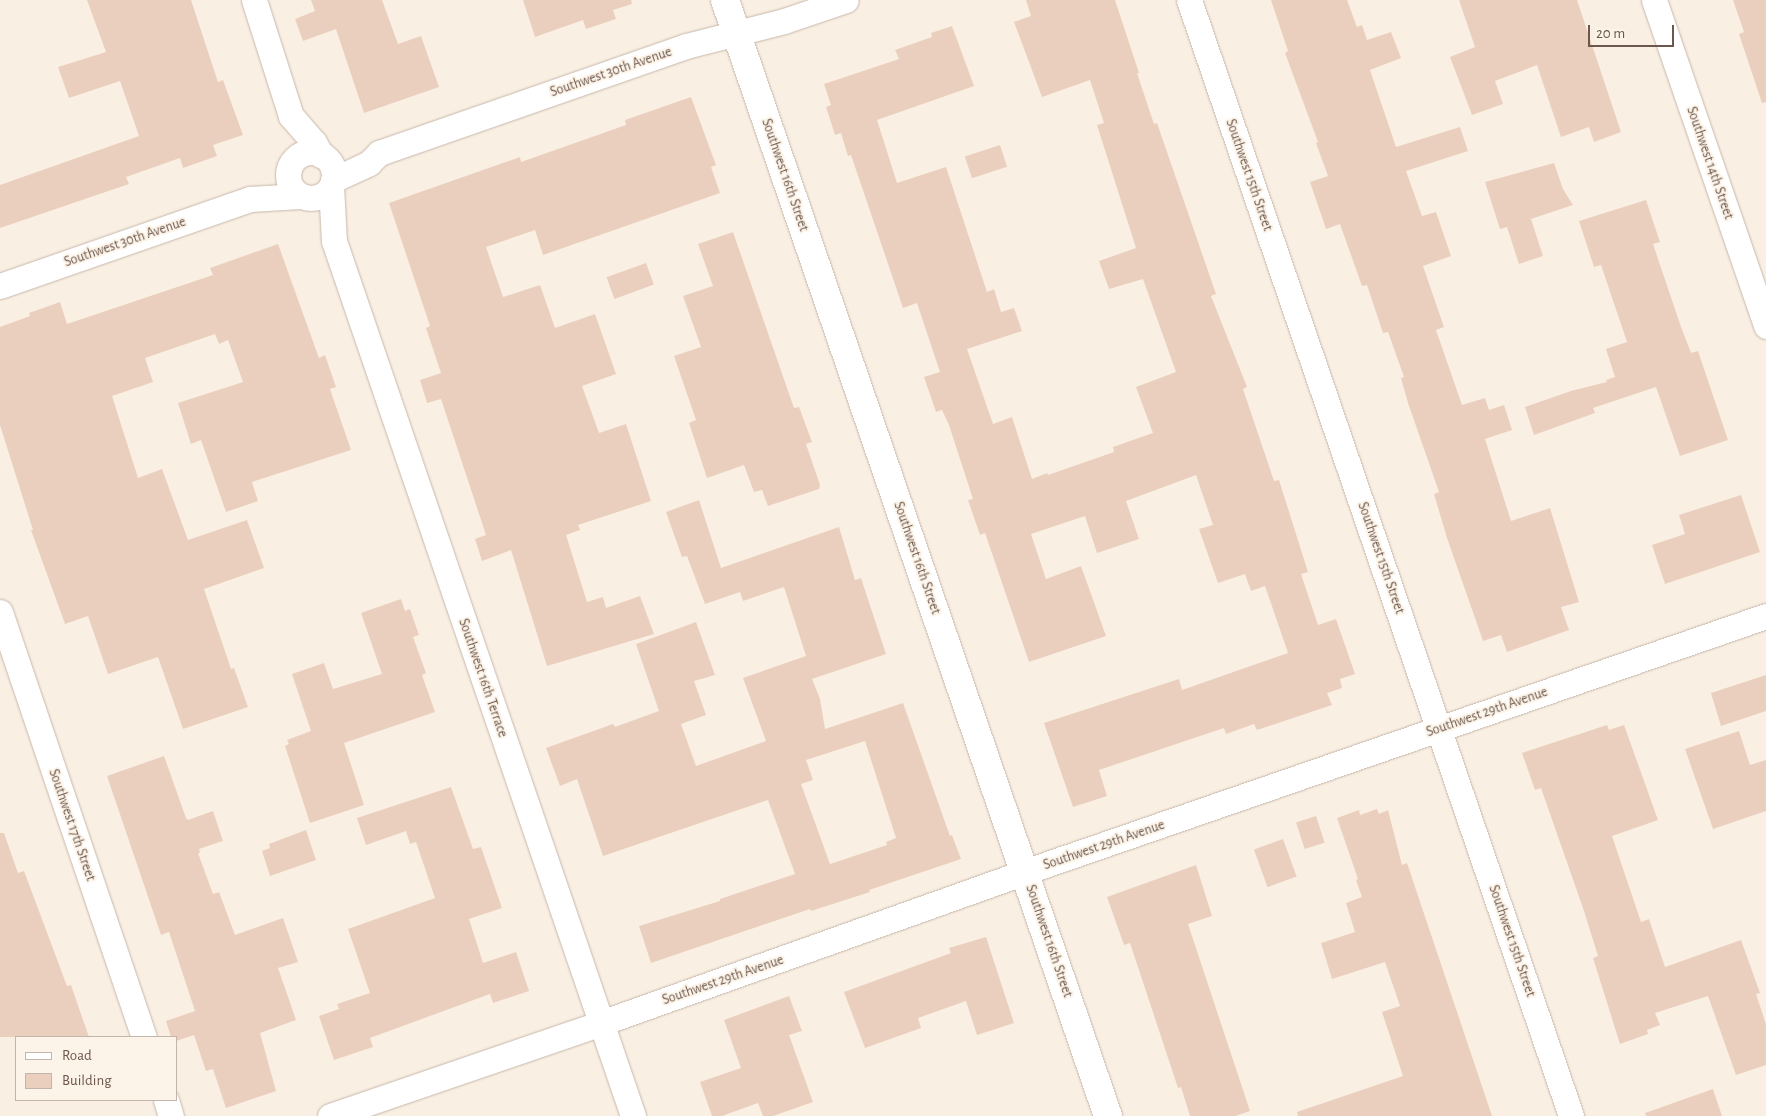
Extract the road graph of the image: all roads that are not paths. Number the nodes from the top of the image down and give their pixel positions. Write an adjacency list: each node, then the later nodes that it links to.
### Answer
1 (254, 0): 7 (street)
2 (725, 0): 6 (street, Southwest 16th Street)
3 (846, 0): 6 (street, Southwest 30th Avenue)
4 (1189, 0): 19 (street, Southwest 15th Street)
5 (1654, 0): 16 (street, Southwest 14th Street)
6 (736, 33): 8 (street, Southwest 30th Avenue); 20 (street, Southwest 16th Street)
7 (291, 116): 9 (street); 10 (street)
8 (379, 153): 9 (street, Southwest 30th Avenue); 11 (street, Southwest 30th Avenue)
9 (322, 156): 10 (street); 11 (street)
10 (290, 167): 12 (street); 13 (street, Southwest 30th Avenue)
11 (332, 183): 12 (street); 14 (street, Southwest 16th Terrace)
12 (303, 196): 13 (street, Southwest 30th Avenue); 14 (street, Southwest 16th Terrace)
13 (250, 199): 15 (street, Southwest 30th Avenue)
14 (334, 241): 21 (street, Southwest 16th Terrace)
15 (0, 286)
16 (1766, 326)
17 (0, 612): 22 (street, Southwest 17th Street)
18 (1766, 616): 19 (street, Southwest 29th Avenue)
19 (1439, 728): 20 (street, Southwest 29th Avenue); 28 (street, Southwest 15th Street)
20 (1026, 872): 21 (street, Southwest 29th Avenue); 27 (street, Southwest 16th Street)
21 (600, 1023): 25 (street, Southwest 29th Avenue); 26 (street, Southwest 16th Terrace)
22 (144, 1036)
23 (166, 1101): 24 (street)
24 (171, 1116)
25 (330, 1116)
26 (632, 1116)
27 (1108, 1116)
28 (1571, 1116)

